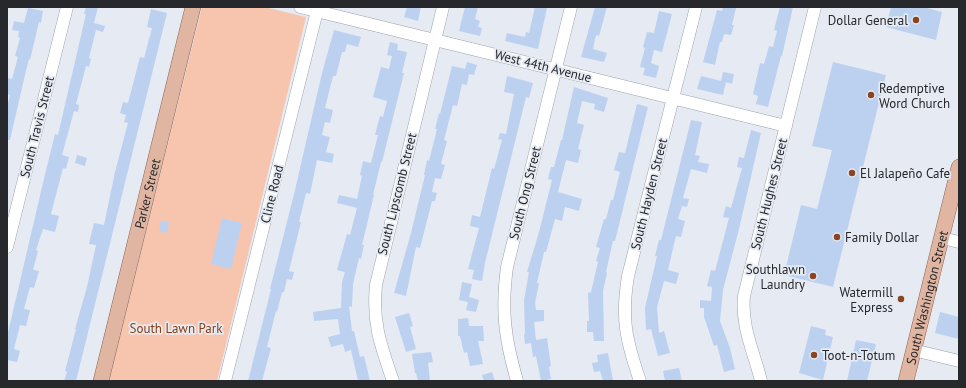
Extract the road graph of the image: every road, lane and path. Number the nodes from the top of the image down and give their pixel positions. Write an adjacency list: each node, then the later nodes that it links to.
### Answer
1 (67, 7): 16 (street, South Travis Street)
2 (193, 7): 19 (main road, Parker Street)
3 (300, 7): 8 (street, West 44th Avenue)
4 (443, 7): 9 (street, South Lipscomb Street)
5 (571, 7): 10 (street, South Ong Street)
6 (696, 7): 11 (street, South Hayden Street)
7 (815, 7): 12 (street, South Hughes Street)
8 (317, 9): 9 (street, West 44th Avenue); 20 (street, Cline Road)
9 (435, 40): 10 (street, West 44th Avenue); 21 (street, South Lipscomb Street)
10 (556, 69): 11 (street, West 44th Avenue); 22 (street, South Ong Street)
11 (673, 98): 12 (street, West 44th Avenue); 23 (street, South Hayden Street)
12 (786, 126): 24 (street, South Hughes Street)
13 (959, 167): 14 (main road, South Washington Street)
14 (942, 238): 15 (street); 17 (main road, South Washington Street)
15 (959, 242)
16 (7, 248)
17 (914, 350): 18 (street); 25 (main road, South Washington Street)
18 (959, 361)
19 (101, 381)
20 (226, 381)
21 (393, 381)
22 (517, 381)
23 (640, 381)
24 (761, 381)
25 (906, 381)

